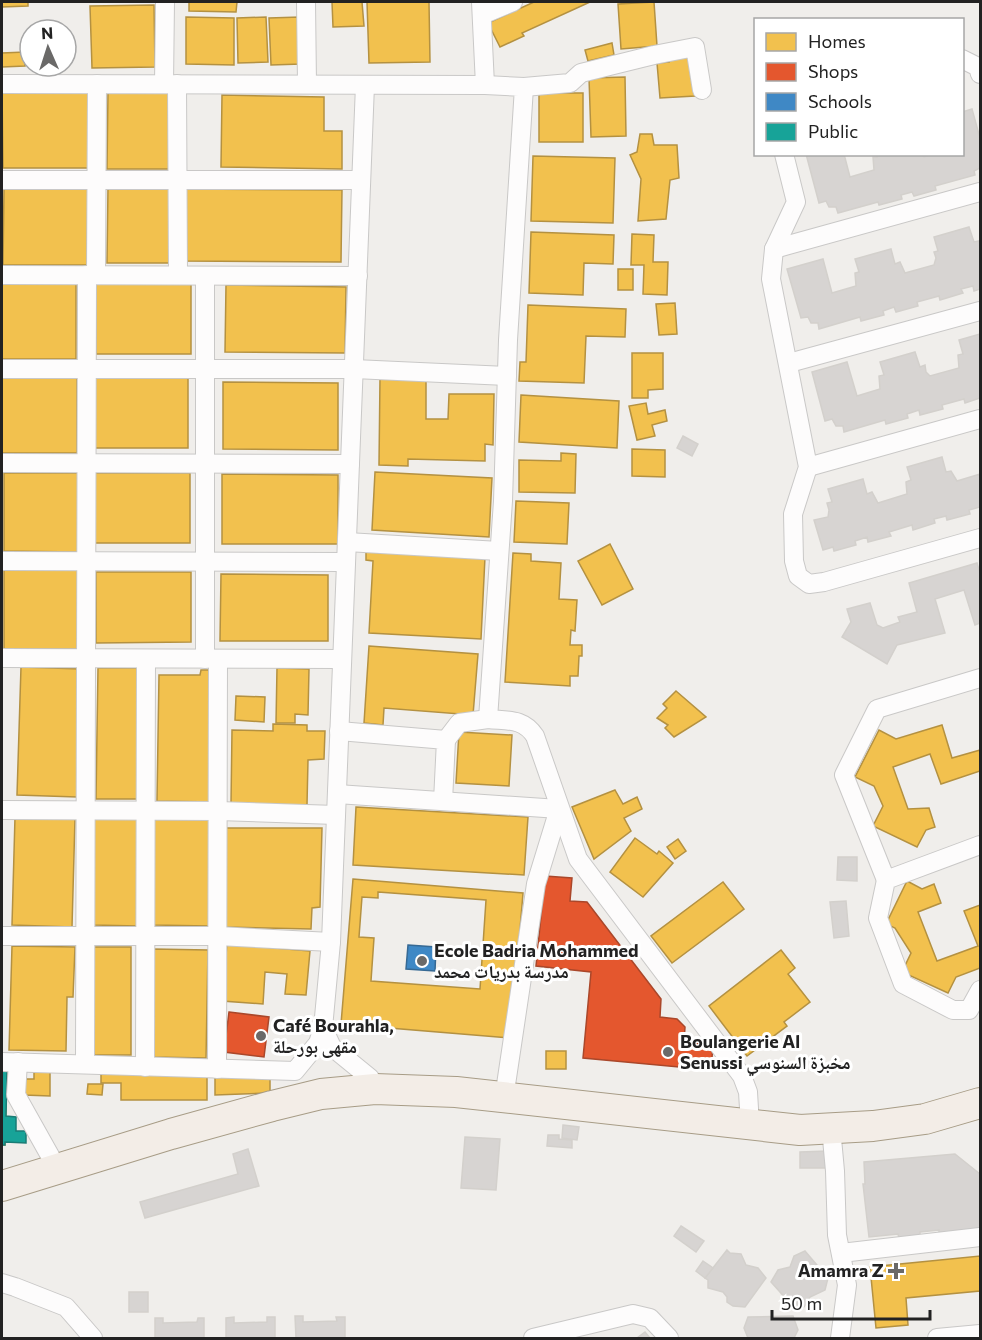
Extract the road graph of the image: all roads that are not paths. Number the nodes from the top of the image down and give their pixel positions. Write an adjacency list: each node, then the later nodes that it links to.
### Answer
1 (165, 2): 9 (street)
2 (306, 2): 10 (street)
3 (513, 2): 4 (street)
4 (482, 8): 12 (street)
5 (964, 60): 6 (street)
6 (981, 74)
7 (2, 84): 8 (street)
8 (97, 84): 9 (street); 17 (street)
9 (170, 84): 10 (street); 18 (street)
10 (307, 84): 11 (street)
11 (365, 85): 12 (street); 19 (street)
12 (485, 85): 13 (street)
13 (524, 87): 14 (street); 33 (street)
14 (702, 90)
15 (784, 156): 21 (street)
16 (2, 180): 17 (street)
17 (96, 180): 18 (street); 23 (street)
18 (177, 180): 19 (street); 24 (street)
19 (361, 180): 26 (street)
20 (981, 192): 21 (street)
21 (774, 249): 28 (street)
22 (2, 275): 23 (street)
23 (92, 275): 24 (street); 30 (street)
24 (178, 275): 25 (street)
25 (206, 276): 26 (street); 31 (street)
26 (358, 276): 32 (street)
27 (981, 311): 28 (street)
28 (789, 363): 39 (street)
29 (2, 369): 30 (street)
30 (87, 369): 31 (street); 36 (street)
31 (205, 369): 32 (street); 37 (street)
32 (354, 369): 33 (street); 38 (street)
33 (507, 376): 42 (street)
34 (981, 419): 39 (street)
35 (2, 463): 36 (street)
36 (87, 463): 37 (street); 44 (street)
37 (205, 463): 38 (street); 45 (street)
38 (350, 464): 41 (street)
39 (808, 467): 40 (street)
40 (981, 538)
41 (347, 543): 42 (street); 46 (street)
42 (499, 551): 53 (street)
43 (2, 561): 44 (street)
44 (87, 561): 45 (street); 48 (street)
45 (205, 561): 46 (street); 50 (street)
46 (346, 562): 51 (street)
47 (2, 658): 48 (street)
48 (86, 658): 49 (street); 62 (street)
49 (146, 659): 50 (street); 63 (street)
50 (212, 659): 51 (street); 64 (street)
51 (342, 659): 56 (street)
52 (981, 678): 67 (street)
53 (489, 700): 54 (street); 55 (street)
54 (488, 719): 55 (street); 57 (street)
55 (517, 721): 60 (street)
56 (339, 731): 57 (street); 58 (street)
57 (447, 740): 59 (street)
58 (337, 794): 59 (street); 65 (street)
59 (443, 801): 60 (street)
60 (559, 808): 81 (street); 84 (street)
61 (2, 810): 62 (street)
62 (86, 810): 63 (street); 69 (street)
63 (146, 810): 64 (street); 70 (street)
64 (218, 811): 65 (street); 71 (street)
65 (336, 815): 72 (street)
66 (981, 845): 67 (street)
67 (886, 880): 73 (street)
68 (2, 936): 69 (street)
69 (86, 936): 70 (street); 76 (street)
70 (145, 936): 71 (street); 77 (street)
71 (218, 936): 72 (street); 78 (street)
72 (331, 942): 74 (street)
73 (981, 990)
74 (323, 1028): 79 (street); 80 (street)
75 (10, 1062): 76 (street); 86 (street)
76 (85, 1063): 77 (street)
77 (145, 1066): 78 (street)
78 (218, 1069): 79 (street)
79 (295, 1071): 82 (street)
80 (375, 1089): 81 (main road); 82 (main road)
81 (504, 1098): 84 (main road)
82 (292, 1101): 86 (main road)
83 (979, 1105): 85 (main road)
84 (750, 1125): 85 (main road)
85 (831, 1128): 89 (street)
86 (58, 1170): 87 (main road)
87 (2, 1186)
88 (981, 1237): 89 (street)
89 (841, 1253): 96 (street)
90 (2, 1283): 93 (street)
91 (981, 1334): 97 (street)
92 (555, 1336): 94 (street); 95 (street)
93 (93, 1338)
94 (533, 1338)
95 (669, 1338)
96 (840, 1338)
97 (937, 1338)

